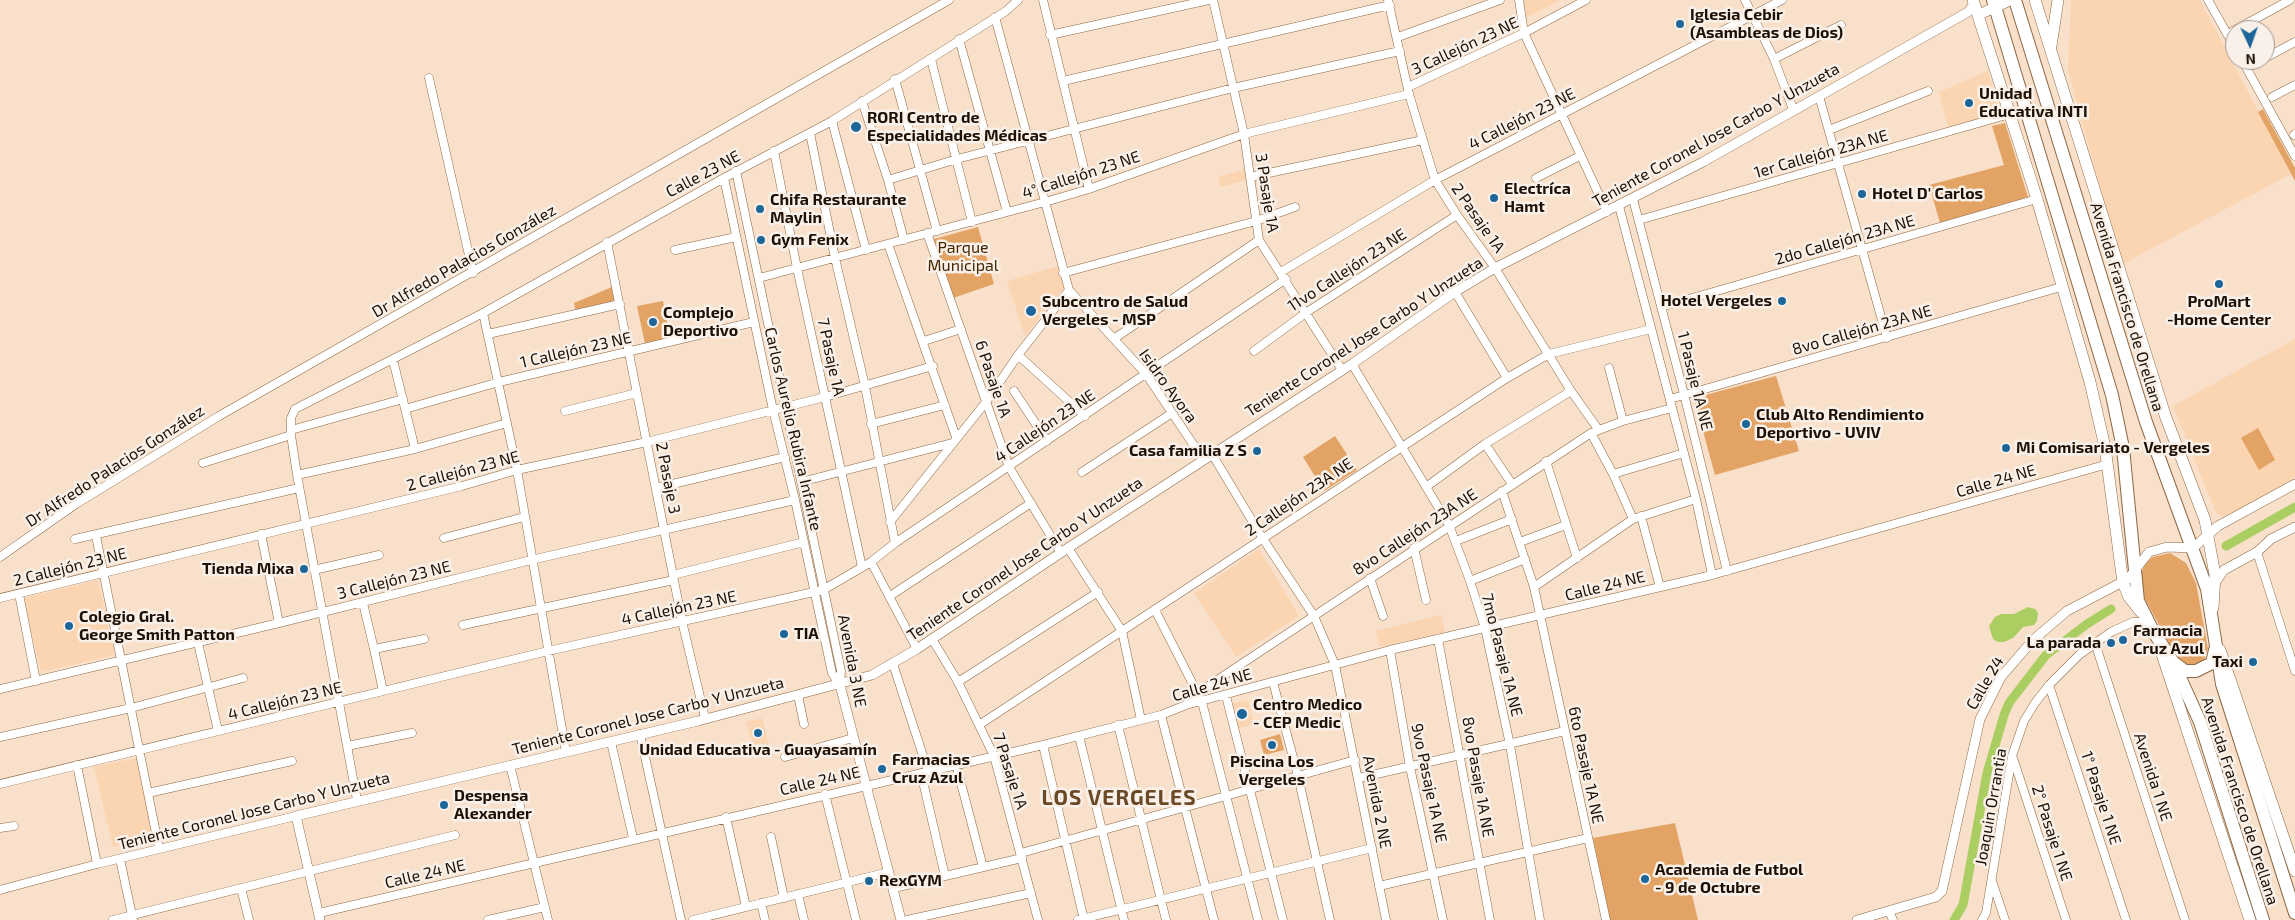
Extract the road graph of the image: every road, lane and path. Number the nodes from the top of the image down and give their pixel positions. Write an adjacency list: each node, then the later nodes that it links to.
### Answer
1 (949, 0): 95 (street, Dr Alfredo Palacios González)
2 (1018, 0): 21 (street, Calle 23 NE)
3 (1043, 0): 26 (street)
4 (1209, 0): 26 (street)
5 (1213, 0): 30 (street, 3 Pasaje 1A)
6 (1500, 0): 27 (street)
7 (1519, 0): 25 (street)
8 (1586, 0): 25 (street, 3 Callejón 23 NE)
9 (1745, 0): 20 (street)
10 (1782, 0): 20 (street, 4 Callejón 23 NE)
11 (2011, 0): 18 (main road)
12 (2015, 0): 197 (highway, Avenida Francisco de Orellana)
13 (2035, 0): 33 (main road, Avenida Francisco de Orellana)
14 (2058, 0): 33 (main road)
15 (2208, 0): 24 (street)
16 (2290, 0): 22 (street)
17 (1389, 3): 27 (street, 2 Pasaje 1A); 30 (street)
18 (1994, 4): 19 (main road); 209 (highway, Avenida Francisco de Orellana)
19 (1975, 6): 44 (street, Teniente Coronel Jose Carbo Y Unzueta); 49 (main road, Avenida Francisco de Orellana)
20 (1752, 15): 35 (street); 48 (street, 4 Callejón 23 NE)
21 (995, 17): 28 (street, Calle 23 NE); 56 (street, Isidro Ayora)
22 (2253, 20)
23 (1841, 24): 35 (street)
24 (2225, 30)
25 (1524, 33): 42 (street, 3 Callejón 23 NE); 48 (street)
26 (1050, 35): 39 (street)
27 (1398, 37): 31 (street, 2 Pasaje 1A)
28 (959, 39): 34 (street, Calle 23 NE); 57 (street)
29 (2295, 42): 32 (street)
30 (1223, 43): 39 (street); 41 (street, 3 Pasaje 1A)
31 (1400, 51): 41 (street); 42 (street, 2 Pasaje 1A)
32 (2275, 53)
33 (2051, 55): 187 (main road, Avenida Francisco de Orellana)
34 (931, 59): 38 (street, Calle 23 NE); 61 (street)
35 (1774, 59): 47 (street)
36 (2248, 70): 60 (street)
37 (429, 78): 95 (street)
38 (895, 80): 46 (street, Calle 23 NE); 63 (street)
39 (1063, 81): 51 (street)
40 (2295, 85): 45 (street)
41 (1233, 88): 51 (street); 54 (street, 3 Pasaje 1A)
42 (1409, 91): 54 (street, 4° Callejón 23 NE); 55 (street, 2 Pasaje 1A)
43 (1928, 91): 52 (street)
44 (1820, 96): 47 (street, Teniente Coronel Jose Carbo Y Unzueta); 52 (street)
45 (2272, 97)
46 (862, 101): 50 (street, Calle 23 NE); 68 (street)
47 (1794, 109): 71 (street, Teniente Coronel Jose Carbo Y Unzueta)
48 (1562, 114): 59 (street); 69 (street, 4 Callejón 23 NE)
49 (2010, 114): 62 (street, 1er Callejón 23A NE); 72 (main road, Avenida Francisco de Orellana)
50 (832, 121): 53 (street, Calle 23 NE); 90 (street)
51 (1075, 129): 56 (street); 70 (street)
52 (1828, 130): 62 (street)
53 (810, 133): 58 (street, Calle 23 NE); 92 (street)
54 (1244, 134): 65 (street, 3 Pasaje 1A); 70 (street, 4° Callejón 23 NE)
55 (1423, 140): 65 (street); 69 (street, 2 Pasaje 1A)
56 (1029, 142): 57 (street); 73 (street, Isidro Ayora)
57 (990, 150): 61 (street); 76 (street)
58 (774, 152): 64 (street, Calle 23 NE); 93 (street, 7 Pasaje 1A)
59 (1580, 156): 67 (street); 77 (street)
60 (2295, 156)
61 (957, 159): 63 (street); 81 (street)
62 (1837, 164): 79 (street, 1er Callejón 23A NE); 91 (street)
63 (921, 169): 68 (street); 82 (street)
64 (736, 171): 66 (street, Calle 23 NE); 98 (street, Carlos Aurelio Rubira Infante)
65 (1250, 177): 80 (street, 3 Pasaje 1A)
66 (724, 178): 84 (street, Carlos Aurelio Rubira Infante); 87 (street, Calle 23 NE)
67 (1536, 178)
68 (888, 180): 85 (street)
69 (1435, 180): 78 (street, 2 Pasaje 1A); 97 (street, 4 Callejón 23 NE)
70 (1089, 189): 73 (street, 4° Callejón 23 NE)
71 (1633, 199): 74 (street, Teniente Coronel Jose Carbo Y Unzueta); 79 (street, 1 Pasaje 1A NE)
72 (2037, 199): 91 (street, 2do Callejón 23A NE); 99 (main road, Avenida Francisco de Orellana)
73 (1045, 202): 76 (street, 4° Callejón 23 NE); 96 (street, Isidro Ayora)
74 (1618, 206): 77 (street, Teniente Coronel Jose Carbo Y Unzueta); 107 (street, 1 Pasaje 1A NE)
75 (1295, 207): 80 (street)
76 (1007, 212): 81 (street, 4° Callejón 23 NE)
77 (1607, 212): 94 (street, Teniente Coronel Jose Carbo Y Unzueta)
78 (1457, 216): 94 (street, 2 Pasaje 1A); 104 (street, 11vo Callejón 23 NE)
79 (1639, 220): 103 (street, 1 Pasaje 1A NE)
80 (1256, 221): 86 (street, 3 Pasaje 1A); 96 (street)
81 (972, 222): 82 (street, 4° Callejón 23 NE)
82 (937, 231): 83 (street, 4° Callejón 23 NE)
83 (927, 233): 85 (street, 4° Callejón 23 NE); 108 (street, 6 Pasaje 1A)
84 (736, 237): 89 (street); 106 (street, Carlos Aurelio Rubira Infante)
85 (904, 240): 88 (street, 4° Callejón 23 NE)
86 (1259, 240): 97 (street, 3 Pasaje 1A); 110 (street)
87 (607, 242): 102 (street, 2 Pasaje 3); 105 (street, Calle 23 NE)
88 (888, 244): 90 (street, 4° Callejón 23 NE); 112 (street)
89 (675, 250)
90 (866, 250): 92 (street, 4° Callejón 23 NE)
91 (1861, 250): 103 (street, 2do Callejón 23A NE); 111 (street)
92 (835, 258): 93 (street, 4° Callejón 23 NE); 125 (street)
93 (797, 268): 98 (street, 4° Callejón 23 NE); 130 (street, 7 Pasaje 1A)
94 (1495, 268): 101 (street, Teniente Coronel Jose Carbo Y Unzueta); 115 (street, 2 Pasaje 1A)
95 (473, 273): 201 (street, Dr Alfredo Palacios González)
96 (1063, 273): 100 (street, Isidro Ayora)
97 (1284, 276): 104 (street, 3 Pasaje 1A); 122 (street, 4 Callejón 23 NE)
98 (759, 278): 135 (street, Carlos Aurelio Rubira Infante)
99 (2061, 287): 111 (street, 8vo Callejón 23A NE); 160 (main road, Avenida Francisco de Orellana)
100 (1069, 290): 110 (street, Isidro Ayora); 116 (street)
101 (1455, 292): 118 (street, Teniente Coronel Jose Carbo Y Unzueta); 123 (street)
102 (620, 304): 109 (street); 114 (street, 2 Pasaje 3)
103 (1661, 307): 129 (street, 1 Pasaje 1A NE)
104 (1307, 312): 113 (street, 11vo Callejón 23 NE); 121 (street, 3 Pasaje 1A)
105 (483, 313): 109 (street); 117 (street, Calle 23 NE)
106 (754, 322): 114 (street, 1 Callejón 23 NE); 138 (street, Carlos Aurelio Rubira Infante)
107 (1651, 329): 115 (street, 2 Callejón 23A NE); 131 (street, 1 Pasaje 1A NE)
108 (961, 330): 112 (street); 133 (street, 6 Pasaje 1A)
109 (488, 334): 124 (street)
110 (1115, 338): 122 (street, Isidro Ayora)
111 (1887, 338): 129 (street, 8vo Callejón 23A NE)
112 (924, 342): 119 (street)
113 (1254, 351)
114 (629, 352): 124 (street, 1 Callejón 23 NE); 128 (street, 2 Pasaje 3)
115 (1549, 354): 123 (street, 2 Callejón 23A NE); 127 (street, 2 Pasaje 1A)
116 (1018, 355): 133 (street); 141 (street)
117 (393, 360): 132 (street); 146 (street, Calle 23 NE)
118 (1352, 364): 121 (street, Teniente Coronel Jose Carbo Y Unzueta); 151 (street, 7mo Pasaje 1A NE)
119 (933, 366): 125 (street, 2 Callejón 23 NE); 134 (street)
120 (1610, 368): 142 (street)
121 (1342, 370): 154 (street, Teniente Coronel Jose Carbo Y Unzueta)
122 (1146, 374): 140 (street, Isidro Ayora); 141 (street, 4 Callejón 23 NE)
123 (1506, 378): 151 (street, 2 Callejón 23A NE)
124 (499, 382): 137 (street, 1 Callejón 23 NE); 143 (street)
125 (865, 386): 130 (street, 2 Callejón 23 NE); 144 (street)
126 (1014, 391): 148 (street)
127 (1571, 391): 145 (street, 2 Pasaje 1A); 150 (street)
128 (638, 394): 139 (street); 149 (street, 2 Pasaje 3)
129 (1684, 394): 131 (street, 8vo Callejón 23A NE); 208 (street, 1 Pasaje 1A NE)
130 (825, 397): 135 (street, 2 Callejón 23 NE); 163 (street, 7 Pasaje 1A)
131 (1670, 399): 136 (street, 1 Pasaje 1A NE)
132 (403, 400): 137 (street); 146 (street)
133 (986, 402): 147 (street); 161 (street, 6 Pasaje 1A)
134 (945, 405): 144 (street); 147 (street)
135 (785, 406): 138 (street, 2 Callejón 23 NE); 167 (street, Carlos Aurelio Rubira Infante)
136 (1672, 408): 142 (street, 8vo Callejón 23A NE); 153 (street, 1 Pasaje 1A NE)
137 (405, 409): 152 (street)
138 (773, 410): 149 (street, 2 Callejón 23 NE); 155 (street, Carlos Aurelio Rubira Infante)
139 (565, 411)
140 (1172, 413): 156 (street, Isidro Ayora); 164 (street)
141 (1085, 416): 148 (street, 4 Callejón 23 NE)
142 (1623, 421): 145 (street, 8vo Callejón 23A NE)
143 (507, 423): 152 (street); 162 (street)
144 (872, 424): 158 (street)
145 (1594, 431): 157 (street, 8vo Callejón 23A NE); 165 (street, 2 Pasaje 1A)
146 (291, 433): 159 (street); 166 (street)
147 (954, 440): 158 (street); 180 (street)
148 (1047, 441): 161 (street, 4 Callejón 23 NE)
149 (647, 442): 162 (street, 2 Callejón 23 NE); 172 (street, 2 Pasaje 3)
150 (1485, 444): 168 (street); 170 (street)
151 (1402, 445): 170 (street, 7mo Pasaje 1A NE); 191 (street, 2 Callejón 23A NE)
152 (415, 449): 166 (street)
153 (1684, 453): 165 (street); 174 (street, 1 Pasaje 1A NE)
154 (1212, 454): 156 (street, Teniente Coronel Jose Carbo Y Unzueta); 191 (street, Avenida 2 NE)
155 (785, 457): 172 (street); 175 (street, Carlos Aurelio Rubira Infante)
156 (1203, 459): 198 (street, Teniente Coronel Jose Carbo Y Unzueta)
157 (1546, 460): 168 (street, 8vo Callejón 23A NE); 181 (street)
158 (878, 461): 163 (street); 180 (street)
159 (204, 463)
160 (2108, 464): 208 (street, Calle 24 NE); 215 (main road, Avenida Francisco de Orellana)
161 (1010, 467): 176 (street, 6 Pasaje 1A); 195 (street, 4 Callejón 23 NE)
162 (517, 470): 177 (street); 182 (street, 2 Callejón 23 NE)
163 (842, 472): 167 (street); 206 (street, 7 Pasaje 1A)
164 (1082, 472)
165 (1613, 474): 178 (street, 2 Pasaje 1A)
166 (297, 475): 171 (street)
167 (801, 482): 219 (street, Carlos Aurelio Rubira Infante)
168 (1512, 484): 173 (street, 8vo Callejón 23A NE)
169 (2295, 484): 187 (street)
170 (1426, 487): 183 (street, 7mo Pasaje 1A NE)
171 (299, 488): 182 (street); 188 (street)
172 (656, 488): 185 (street, 2 Pasaje 3)
173 (1502, 491): 179 (street, 6to Pasaje 1A NE); 183 (street, 8vo Callejón 23A NE)
174 (1696, 499): 178 (street); 211 (street, 1 Pasaje 1A NE)
175 (795, 500): 185 (street, 3 Callejón 23 NE); 193 (street, Carlos Aurelio Rubira Infante)
176 (1031, 503): 198 (street, 6 Pasaje 1A); 222 (street)
177 (524, 517): 189 (street); 204 (street)
178 (1637, 518): 202 (street); 218 (street, 2 Pasaje 1A)
179 (1512, 519): 192 (street); 194 (street, 6to Pasaje 1A NE)
180 (890, 522): 195 (street)
181 (1566, 524): 194 (street); 202 (street)
182 (306, 525): 186 (street, 2 Callejón 23 NE); 207 (street)
183 (1449, 525): 192 (street, 7mo Pasaje 1A NE); 196 (street, 8vo Callejón 23A NE)
184 (2295, 527): 199 (street)
185 (664, 530): 204 (street, 3 Callejón 23 NE); 212 (street, 2 Pasaje 3)
186 (261, 534): 210 (street, 2 Callejón 23 NE); 234 (street)
187 (2208, 534): 197 (street); 216 (main road, Avenida Francisco de Orellana)
188 (96, 536): 190 (street); 210 (street)
189 (444, 538)
190 (75, 539)
191 (1263, 539): 227 (street, 2 Callejón 23A NE); 229 (street, Avenida 2 NE)
192 (1456, 541): 214 (street, 7mo Pasaje 1A NE)
193 (804, 542): 212 (street); 219 (street, Carlos Aurelio Rubira Infante)
194 (1520, 542): 203 (street, 6to Pasaje 1A NE)
195 (895, 544): 205 (street, 4 Callejón 23 NE)
196 (1414, 548): 213 (street, 8vo Callejón 23A NE); 224 (street)
197 (2189, 548): 209 (street, Calle 24); 238 (highway, Avenida Francisco de Orellana)
198 (1064, 550): 220 (street, 6 Pasaje 1A); 241 (street, Teniente Coronel Jose Carbo Y Unzueta)
199 (2257, 552): 216 (street); 253 (street)
200 (379, 555): 207 (street)
201 (0, 557)
202 (1576, 558): 217 (street)
203 (1525, 559): 214 (street); 217 (street, 6to Pasaje 1A NE)
204 (532, 560): 225 (street, 3 Callejón 23 NE); 226 (street)
205 (871, 562): 206 (street, 4 Callejón 23 NE); 222 (street)
206 (862, 567): 219 (street, 4 Callejón 23 NE)
207 (314, 570): 228 (street)
208 (1727, 571): 211 (street, Calle 24 NE)
209 (2134, 572): 215 (street, Calle 24); 232 (highway, Avenida Francisco de Orellana)
210 (103, 574): 221 (street, 2 Callejón 23 NE); 249 (street)
211 (1712, 575): 218 (street, Calle 24 NE)
212 (673, 578): 226 (street); 233 (street, 2 Pasaje 3)
213 (1370, 578): 229 (street, 8vo Callejón 23A NE); 230 (street)
214 (1470, 582): 236 (street, 7mo Pasaje 1A NE)
215 (2123, 583): 232 (main road, Avenida Francisco de Orellana); 356 (street, Calle 24)
216 (2215, 583): 238 (main road, Avenida Francisco de Orellana)
217 (1534, 587): 231 (street, 6to Pasaje 1A NE)
218 (1660, 587): 231 (street, Calle 24 NE)
219 (819, 591): 233 (street, 4 Callejón 23 NE); 258 (street, Avenida 3 NE)
220 (1098, 592): 237 (street, 6 Pasaje 1A); 256 (street)
221 (19, 594): 223 (street, 2 Callejón 23 NE); 255 (street)
222 (890, 596): 246 (street)
223 (0, 598)
224 (1426, 600)
225 (363, 603): 228 (street, 3 Callejón 23 NE); 245 (street)
226 (540, 608): 235 (street); 248 (street)
227 (1155, 610): 237 (street, 2 Callejón 23A NE); 263 (street)
228 (322, 612): 234 (street, 3 Callejón 23 NE); 266 (street)
229 (1314, 616): 252 (street, Avenida 2 NE); 263 (street, 8vo Callejón 23A NE)
230 (1383, 616)
231 (1542, 616): 236 (street, Calle 24 NE); 276 (street, 6to Pasaje 1A NE)
232 (2146, 618): 239 (highway, Avenida Francisco de Orellana)
233 (682, 621): 248 (street, 4 Callejón 23 NE); 271 (street, 2 Pasaje 3)
234 (279, 623): 243 (street, 3 Callejón 23 NE)
235 (463, 625)
236 (1485, 628): 242 (street, Calle 24 NE); 284 (street, 7mo Pasaje 1A NE)
237 (1122, 631): 272 (street, 6 Pasaje 1A); 274 (street, 2 Callejón 23A NE)
238 (2214, 633): 250 (highway); 333 (main road, Avenida Francisco de Orellana); 354 (highway, Avenida Francisco de Orellana)
239 (2155, 635): 244 (street, Joaquin Orrantia); 250 (highway, Avenida Francisco de Orellana); 389 (main road, Avenida Francisco de Orellana)
240 (424, 639): 245 (street)
241 (932, 639): 246 (street, Teniente Coronel Jose Carbo Y Unzueta); 256 (street, 7 Pasaje 1A)
242 (1438, 639): 247 (street, Calle 24 NE); 290 (street, 8vo Pasaje 1A NE)
243 (198, 643): 249 (street, 3 Callejón 23 NE); 260 (street)
244 (2095, 643): 259 (street, Joaquin Orrantia); 388 (street, Avenida 1 NE)
245 (374, 648): 262 (street)
246 (917, 649): 251 (street, Teniente Coronel Jose Carbo Y Unzueta)
247 (1390, 650): 252 (street, Calle 24 NE); 298 (street, 9vo Pasaje 1A NE)
248 (548, 651): 262 (street, 4 Callejón 23 NE); 288 (street)
249 (121, 661): 255 (street, 3 Callejón 23 NE); 269 (street)
250 (2173, 662): 390 (highway, Avenida Francisco de Orellana)
251 (893, 664): 258 (street, Teniente Coronel Jose Carbo Y Unzueta); 299 (street)
252 (1335, 665): 257 (street, Calle 24 NE); 293 (street, Avenida 2 NE)
253 (2295, 671)
254 (242, 678): 260 (street)
255 (36, 681): 261 (street, 3 Callejón 23 NE)
256 (958, 682): 274 (street, 7 Pasaje 1A)
257 (1273, 682): 265 (street, Calle 24 NE); 300 (street)
258 (840, 685): 264 (street, Teniente Coronel Jose Carbo Y Unzueta); 282 (street, Avenida 3 NE)
259 (2049, 685): 291 (street, Joaquin Orrantia); 387 (street, 1° Pasaje 1 NE)
260 (208, 687): 269 (street); 277 (street)
261 (0, 689)
262 (383, 691): 266 (street, 4 Callejón 23 NE)
263 (1199, 692): 267 (street); 268 (street, 8vo Callejón 23A NE)
264 (798, 695): 271 (street, Teniente Coronel Jose Carbo Y Unzueta); 273 (street)
265 (1226, 696): 267 (street, Calle 24 NE); 304 (street)
266 (339, 701): 277 (street, 4 Callejón 23 NE); 286 (street)
267 (1202, 702): 268 (street, Calle 24 NE); 307 (street)
268 (1186, 705): 270 (street, Calle 24 NE)
269 (130, 708): 281 (street); 287 (street)
270 (1161, 715): 272 (street, Calle 24 NE); 309 (street)
271 (705, 718): 279 (street, Teniente Coronel Jose Carbo Y Unzueta)
272 (1141, 720): 275 (street, Calle 24 NE)
273 (804, 724)
274 (979, 725): 289 (street, 7 Pasaje 1A)
275 (1118, 726): 280 (street, Calle 24 NE); 312 (street)
276 (1565, 730): 284 (street); 320 (street, 6to Pasaje 1A NE)
277 (218, 731): 287 (street, 4 Callejón 23 NE)
278 (412, 733): 286 (street)
279 (640, 734): 283 (street, Teniente Coronel Jose Carbo Y Unzueta); 316 (street)
280 (1079, 736): 285 (street, Calle 24 NE); 315 (street)
281 (0, 737)
282 (853, 738): 292 (street); 303 (street)
283 (611, 742): 288 (street, Teniente Coronel Jose Carbo Y Unzueta); 319 (street)
284 (1510, 744): 290 (street); 324 (street, 7mo Pasaje 1A NE)
285 (1043, 745): 289 (street, Calle 24 NE); 321 (street)
286 (347, 746): 308 (street)
287 (139, 750): 296 (street, 4 Callejón 23 NE); 305 (street)
288 (566, 752): 297 (street, Teniente Coronel Jose Carbo Y Unzueta)
289 (994, 756): 295 (street, Calle 24 NE); 325 (street, 7 Pasaje 1A)
290 (1461, 756): 298 (street); 330 (street, 8vo Pasaje 1A NE)
291 (2012, 756): 339 (street, Joaquin Orrantia); 386 (street, 2° Pasaje 1 NE)
292 (785, 757)
293 (1355, 760): 300 (street); 301 (street, Avenida 2 NE)
294 (292, 761): 305 (street)
295 (956, 764): 299 (street, Calle 24 NE); 331 (street)
296 (77, 765): 302 (street, 4 Callejón 23 NE); 329 (street)
297 (510, 765): 308 (street, Teniente Coronel Jose Carbo Y Unzueta); 328 (street)
298 (1410, 767): 301 (street); 336 (street, 9vo Pasaje 1A NE)
299 (924, 772): 303 (street, Calle 24 NE); 337 (street)
300 (1298, 776): 304 (street); 327 (street)
301 (1359, 778): 323 (street, Avenida 2 NE)
302 (0, 784)
303 (866, 785): 306 (street, Calle 24 NE); 334 (street)
304 (1251, 789): 307 (street); 335 (street)
305 (148, 793): 322 (street)
306 (825, 794): 311 (street, Calle 24 NE); 340 (street)
307 (1226, 796): 309 (street); 338 (street)
308 (358, 800): 310 (street, Teniente Coronel Jose Carbo Y Unzueta)
309 (1186, 807): 312 (street); 344 (street)
310 (296, 816): 322 (street, Teniente Coronel Jose Carbo Y Unzueta); 332 (street)
311 (726, 817): 316 (street, Calle 24 NE); 352 (street)
312 (1142, 819): 315 (street); 349 (street)
313 (14, 826): 314 (street)
314 (0, 828)
315 (1103, 830): 321 (street); 353 (street)
316 (661, 832): 319 (street, Calle 24 NE); 363 (street)
317 (455, 835): 332 (street)
318 (771, 837): 348 (street)
319 (632, 838): 328 (street, Calle 24 NE)
320 (1588, 838): 324 (street); 382 (street, 6to Pasaje 1A NE)
321 (1065, 840): 325 (street); 371 (street)
322 (159, 848): 326 (street, Teniente Coronel Jose Carbo Y Unzueta)
323 (1372, 848): 327 (street); 341 (street, Avenida 2 NE)
324 (1527, 853): 330 (street); 381 (street, 7mo Pasaje 1A NE)
325 (1022, 855): 331 (street); 346 (street, 7 Pasaje 1A)
326 (120, 859): 329 (street, Teniente Coronel Jose Carbo Y Unzueta); 358 (street)
327 (1318, 861): 335 (street); 377 (street)
328 (535, 863): 351 (street); 357 (street, Calle 24 NE)
329 (96, 864): 345 (street, Teniente Coronel Jose Carbo Y Unzueta)
330 (1479, 864): 336 (street); 380 (street, 8vo Pasaje 1A NE)
331 (983, 867): 337 (street)
332 (308, 870): 342 (street); 357 (street)
333 (2295, 871)
334 (889, 872): 340 (street); 343 (street)
335 (1272, 872): 338 (street); 376 (street)
336 (1434, 874): 341 (street); 379 (street, 9vo Pasaje 1A NE)
337 (945, 876): 343 (street)
338 (1249, 878): 344 (street); 375 (street)
339 (1992, 880): 384 (street, Joaquin Orrantia); 385 (street)
340 (848, 882): 347 (street); 367 (street)
341 (1379, 886): 378 (street, Avenida 2 NE)
342 (241, 888): 358 (street); 360 (street)
343 (894, 888): 368 (street)
344 (1206, 889): 349 (street); 374 (street)
345 (0, 890)
346 (1031, 893): 369 (street); 370 (street, 7 Pasaje 1A)
347 (798, 894): 348 (street); 366 (street)
348 (784, 898): 350 (street)
349 (1161, 900): 353 (street); 373 (street)
350 (761, 903): 352 (street); 365 (street)
351 (545, 907): 361 (street); 362 (street)
352 (746, 907): 355 (street)
353 (1122, 909): 371 (street); 372 (street)
354 (2295, 914)
355 (724, 916): 364 (street)
356 (1891, 916): 383 (street)
357 (320, 917)
358 (133, 918): 359 (street)
359 (113, 920)
360 (249, 920)
361 (488, 920)
362 (548, 920)
363 (681, 920)
364 (693, 920)
365 (765, 920)
366 (804, 920)
367 (856, 920)
368 (901, 920)
369 (907, 920)
370 (1038, 920)
371 (1082, 920)
372 (1124, 920)
373 (1166, 920)
374 (1214, 920)
375 (1258, 920)
376 (1284, 920)
377 (1330, 920)
378 (1386, 920)
379 (1443, 920)
380 (1490, 920)
381 (1540, 920)
382 (1606, 920)
383 (1857, 920)
384 (1982, 920)
385 (2005, 920)
386 (2066, 920)
387 (2126, 920)
388 (2185, 920)
389 (2250, 920)
390 (2263, 920)

